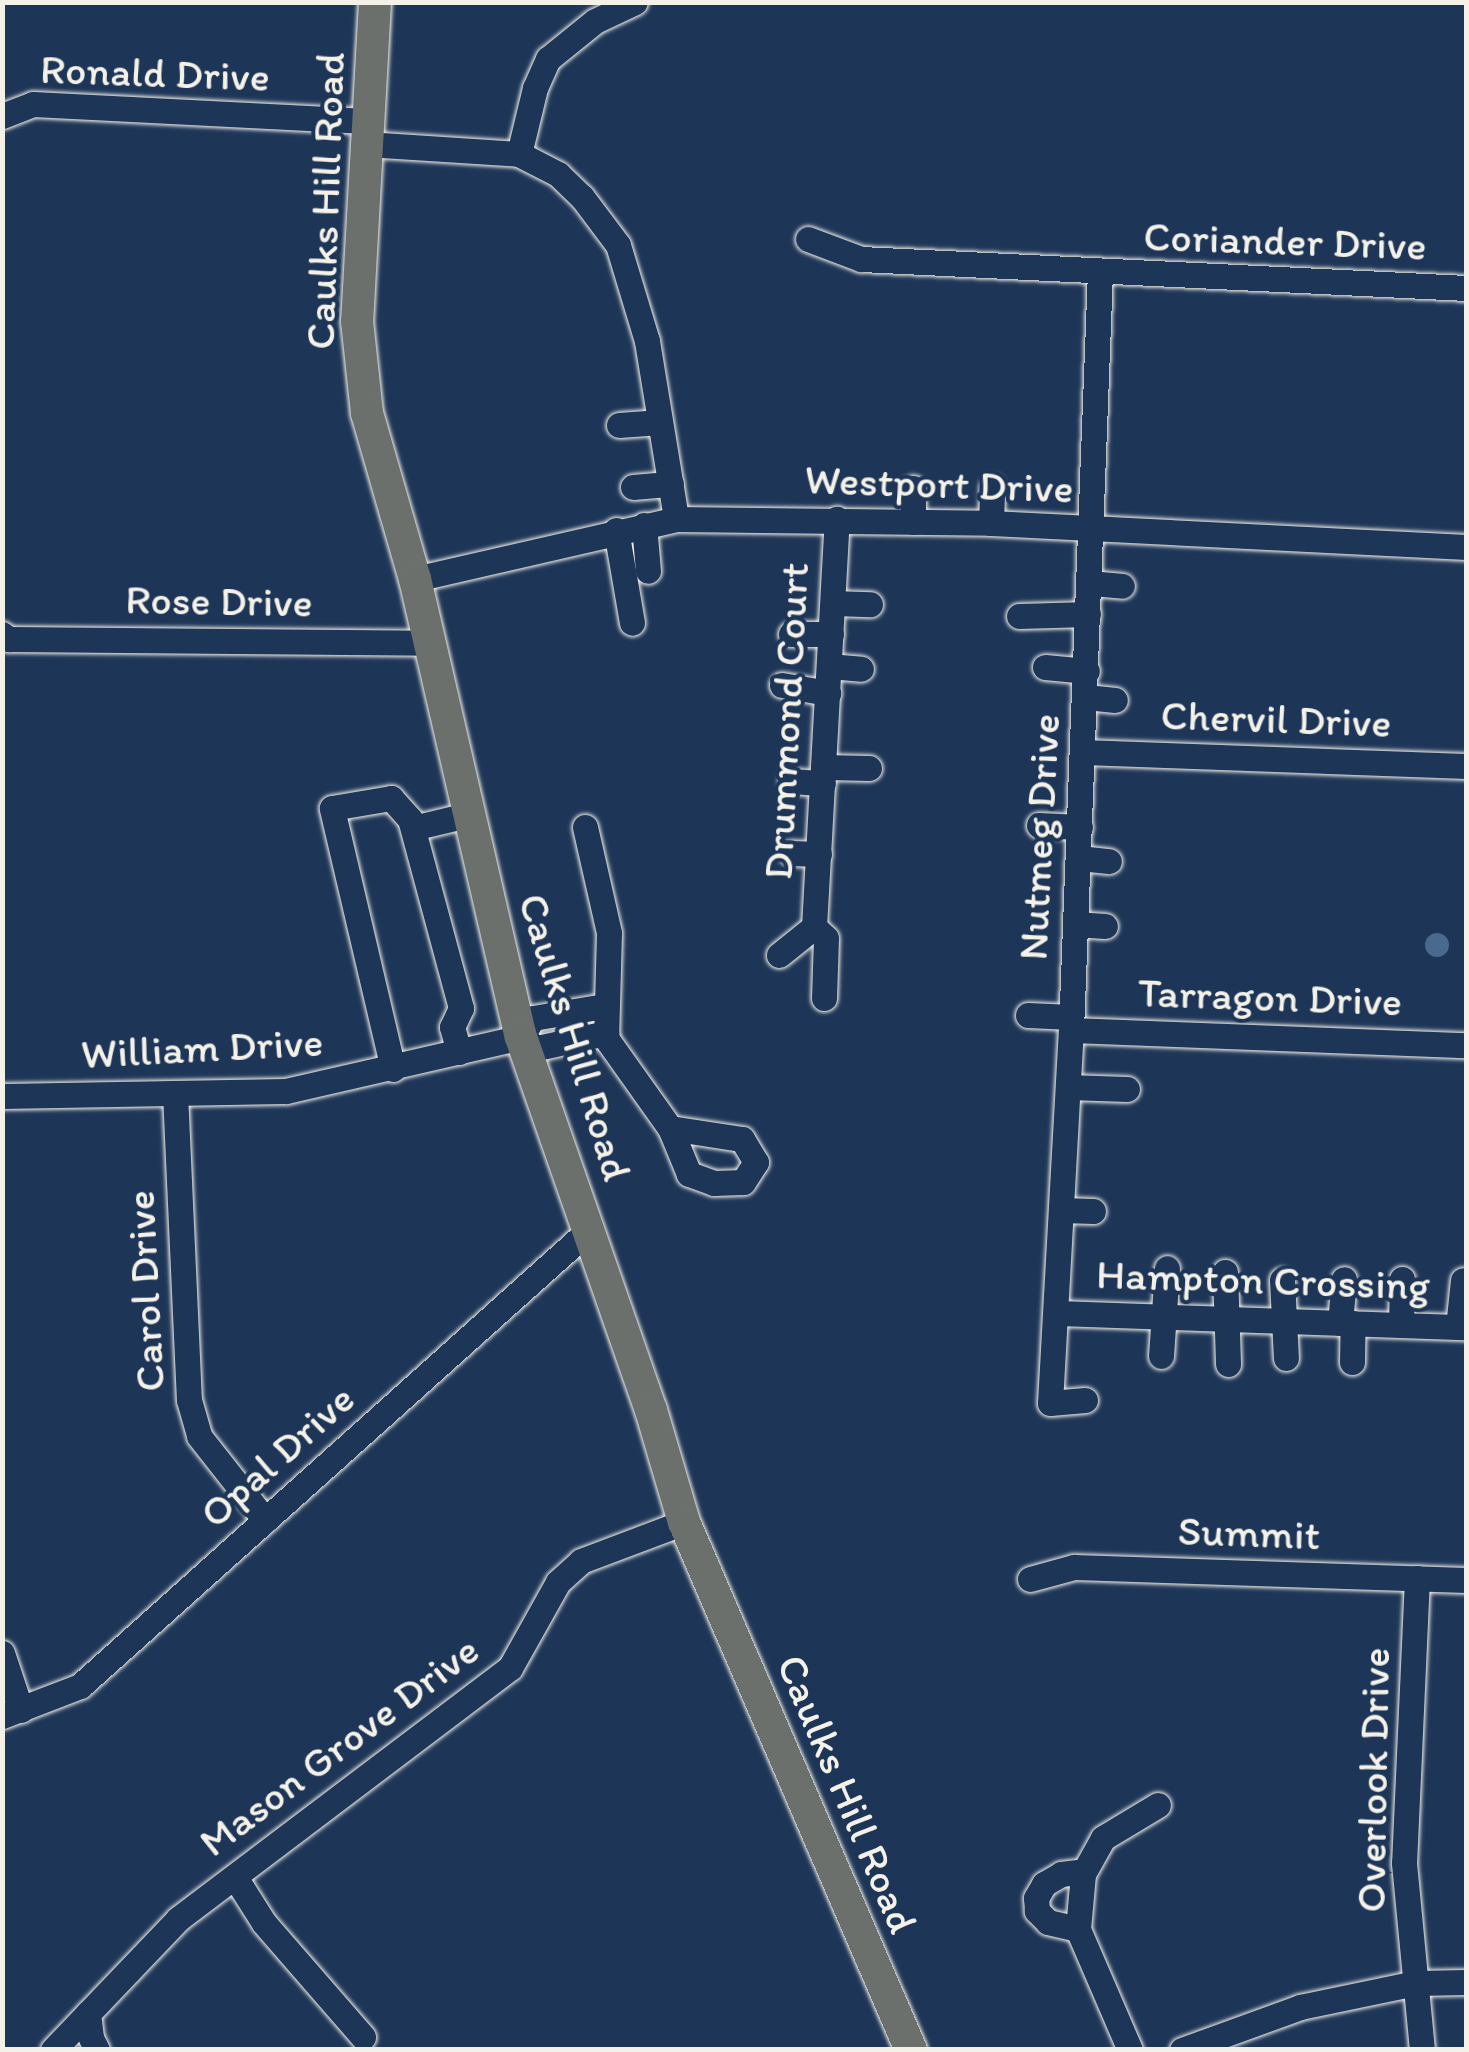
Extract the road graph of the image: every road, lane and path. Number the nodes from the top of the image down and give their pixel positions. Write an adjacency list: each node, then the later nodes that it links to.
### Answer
1 (375, 2): 4 (main road, Caulks Hill Road)
2 (635, 2): 5 (street)
3 (2, 116): 4 (street, Ronald Drive)
4 (367, 132): 5 (street, Ronald Drive); 24 (main road, Caulks Hill Road)
5 (519, 154): 9 (street)
6 (808, 239): 7 (street, Coriander Drive)
7 (1100, 274): 8 (street, Coriander Drive); 20 (street, Nutmeg Drive)
8 (1466, 288)
9 (660, 422): 10 (street); 11 (street)
10 (618, 425)
11 (670, 484): 12 (street); 15 (street)
12 (632, 487)
13 (992, 487): 18 (street)
14 (913, 488): 17 (street)
15 (676, 519): 16 (street, Westport Drive); 19 (street, Westport Drive)
16 (837, 519): 17 (street, Westport Drive); 27 (street, Drummond Court)
17 (913, 522): 18 (street, Westport Drive)
18 (991, 523): 20 (street, Westport Drive)
19 (644, 524): 21 (street, Westport Drive); 23 (street)
20 (1090, 528): 22 (street, Westport Drive); 25 (street, Nutmeg Drive)
21 (616, 530): 24 (street, Westport Drive); 31 (street)
22 (1466, 547)
23 (648, 571)
24 (415, 578): 35 (main road, Caulks Hill Road)
25 (1090, 583): 26 (street); 29 (street, Nutmeg Drive)
26 (1122, 586)
27 (832, 604): 28 (street); 33 (street, Drummond Court)
28 (870, 604)
29 (1088, 614): 30 (street); 40 (street, Nutmeg Drive)
30 (1019, 616)
31 (632, 623)
32 (792, 634): 33 (street)
33 (831, 634): 36 (street, Drummond Court)
34 (6, 636): 35 (street, Rose Drive)
35 (429, 644): 48 (main road, Caulks Hill Road)
36 (829, 666): 38 (street); 41 (street, Drummond Court)
37 (1046, 667): 40 (street)
38 (861, 668)
39 (782, 684): 41 (street)
40 (1086, 684): 42 (street); 43 (street, Nutmeg Drive)
41 (828, 693): 46 (street, Drummond Court)
42 (1115, 700)
43 (1084, 752): 44 (street, Chervil Drive); 51 (street, Nutmeg Drive)
44 (1466, 766)
45 (869, 768): 46 (street)
46 (824, 775): 47 (street); 54 (street, Drummond Court)
47 (790, 781)
48 (467, 815): 52 (street); 66 (main road, Caulks Hill Road)
49 (1040, 824): 51 (street)
50 (586, 827): 62 (street)
51 (1080, 827): 55 (street, Nutmeg Drive)
52 (412, 828): 68 (street); 69 (street)
53 (790, 853): 54 (street)
54 (819, 854): 59 (street, Drummond Court)
55 (1078, 858): 56 (street); 57 (street, Nutmeg Drive)
56 (1109, 861)
57 (1076, 924): 58 (street); 64 (street, Nutmeg Drive)
58 (1105, 926)
59 (814, 928): 60 (street); 61 (street, Drummond Court)
60 (779, 955)
61 (824, 998)
62 (604, 1006): 65 (street); 66 (street)
63 (1028, 1016): 64 (street, Tarragon Drive)
64 (1071, 1023): 67 (street, Tarragon Drive); 70 (street, Nutmeg Drive)
65 (606, 1033): 66 (street); 74 (street)
66 (521, 1037): 68 (street, William Drive); 77 (main road, Caulks Hill Road)
67 (1466, 1045)
68 (460, 1052): 69 (street, William Drive)
69 (392, 1068): 72 (street, William Drive)
70 (1068, 1087): 71 (street); 75 (street, Nutmeg Drive)
71 (1127, 1089)
72 (175, 1092): 73 (street, William Drive); 96 (street, Carol Drive)
73 (2, 1096)
74 (670, 1128)
75 (1062, 1210): 76 (street); 84 (street, Nutmeg Drive)
76 (1093, 1211)
77 (590, 1229): 96 (street, Opal Drive); 97 (main road, Caulks Hill Road)
78 (1167, 1268): 85 (street)
79 (1225, 1272): 86 (street)
80 (1344, 1278): 88 (street)
81 (1402, 1279): 89 (street)
82 (1282, 1280): 87 (street)
83 (1462, 1280): 90 (street)
84 (1056, 1313): 85 (street, Hampton Crossing); 95 (street, Nutmeg Drive)
85 (1166, 1317): 86 (street, Hampton Crossing); 91 (street)
86 (1228, 1319): 87 (street, Hampton Crossing); 94 (street)
87 (1287, 1321): 88 (street, Hampton Crossing); 92 (street)
88 (1347, 1323): 89 (street, Hampton Crossing); 93 (street)
89 (1401, 1325): 90 (street, Hampton Crossing)
90 (1462, 1327)
91 (1161, 1356)
92 (1286, 1358)
93 (1352, 1362)
94 (1228, 1364)
95 (1085, 1400)
96 (265, 1520): 102 (street, Opal Drive)
97 (684, 1522): 105 (street, Mason Grove Drive); 113 (main road, Caulks Hill Road)
98 (1417, 1578): 99 (street, Summit); 100 (street, Summit); 108 (street, Overlook Drive)
99 (1030, 1579)
100 (1466, 1580)
101 (2, 1653): 102 (street)
102 (12, 1713)
103 (1158, 1806): 104 (street)
104 (1084, 1871): 106 (street); 106 (street)
105 (235, 1877): 109 (street, Mason Grove Drive); 110 (street)
106 (1078, 1930): 114 (street)
107 (1466, 1982): 108 (street)
108 (1416, 1983): 115 (street); 116 (street, Overlook Drive)
109 (88, 2013): 111 (street, Mason Grove Drive); 112 (street)
110 (362, 2037)
111 (53, 2050)
112 (97, 2050)
113 (910, 2050)
114 (1130, 2050)
115 (1182, 2050)
116 (1422, 2050)

